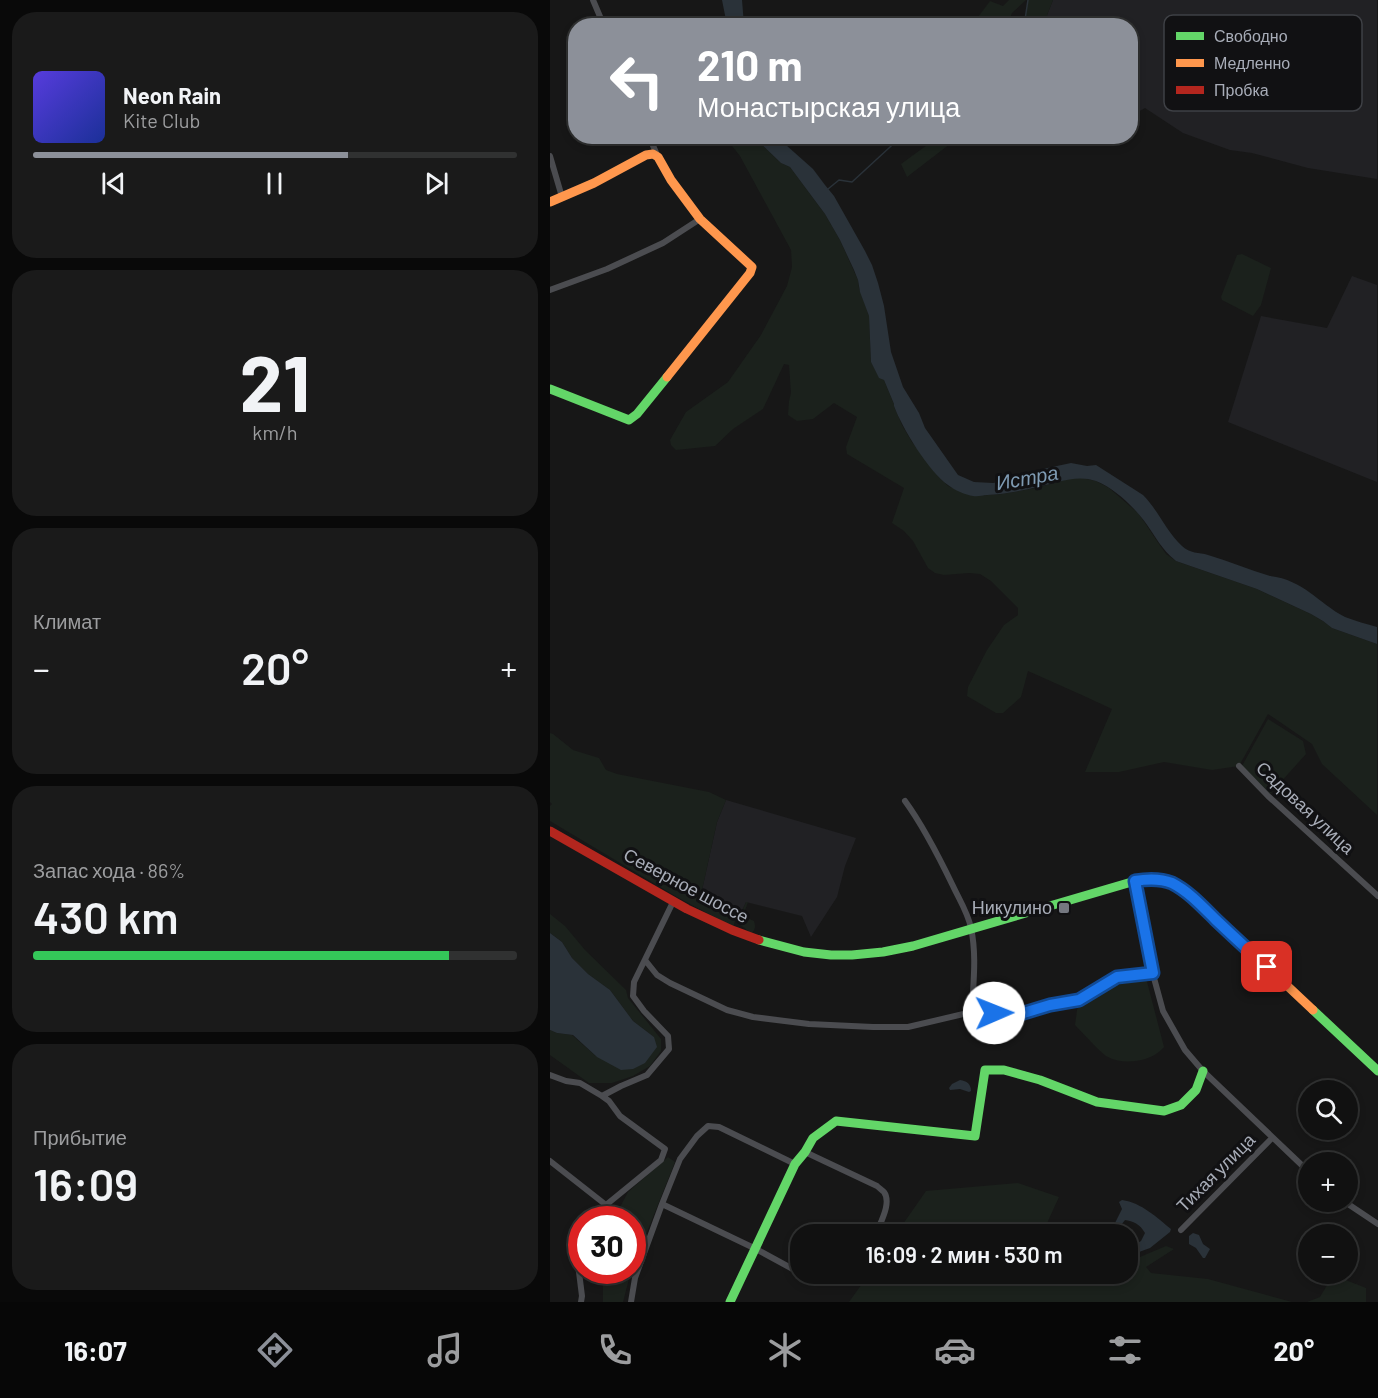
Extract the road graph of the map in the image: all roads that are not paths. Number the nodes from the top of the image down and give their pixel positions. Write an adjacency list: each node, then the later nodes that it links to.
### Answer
1 (593, 0): 2 (street)
2 (601, 18)
3 (652, 144): 5 (street)
4 (550, 156): 6 (street)
5 (658, 158): 6 (street); 8 (street)
6 (562, 197): 7 (street)
7 (550, 202)
8 (700, 219): 9 (street); 10 (street)
9 (550, 290)
10 (550, 389)
11 (1239, 766): 15 (street, Садовая улица)
12 (905, 801): 17 (street)
13 (550, 831): 16 (street, Северное шоссе)
14 (1135, 881): 17 (street, Северное шоссе); 19 (street); 22 (street, Северное шоссе)
15 (1378, 896)
16 (673, 902): 17 (street, Северное шоссе); 18 (street)
17 (971, 928): 20 (street)
18 (645, 960): 20 (street); 24 (street)
19 (1153, 973): 20 (street); 21 (street)
20 (972, 1011)
21 (1203, 1071): 25 (street); 26 (street)
22 (1378, 1071)
23 (550, 1075): 24 (street)
24 (602, 1096): 31 (street)
25 (1272, 1138): 28 (street); 35 (street, Тихая улица)
26 (805, 1152): 29 (street); 33 (street)
27 (550, 1161): 31 (street)
28 (1298, 1162)
29 (795, 1164): 30 (street); 36 (street)
30 (662, 1204): 36 (street); 40 (street)
31 (606, 1205)
32 (1358, 1211): 34 (street)
33 (880, 1224)
34 (1378, 1224)
35 (1181, 1230)
36 (756, 1249): 37 (street); 41 (street)
37 (790, 1267)
38 (580, 1284): 39 (street)
39 (581, 1302)
40 (631, 1302)
41 (730, 1302)

